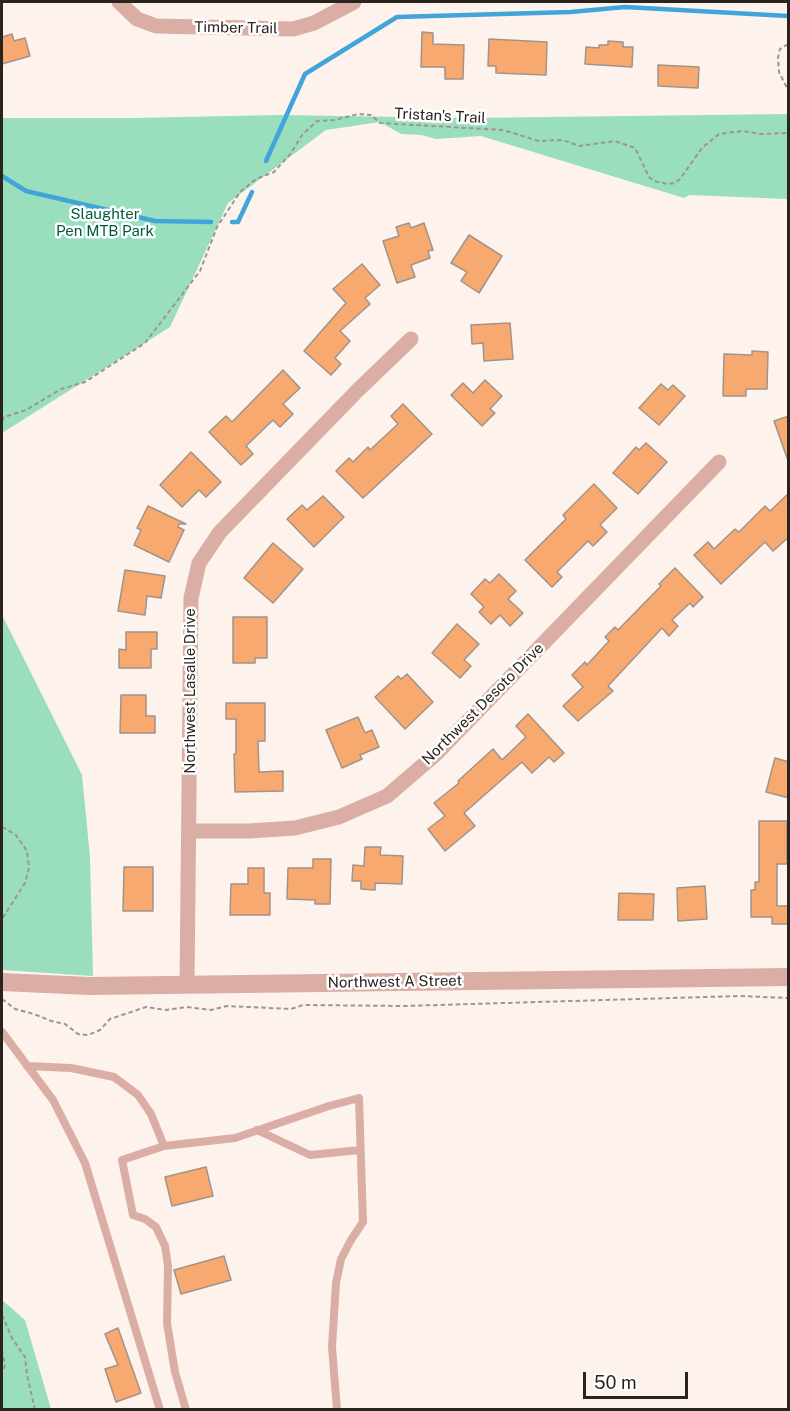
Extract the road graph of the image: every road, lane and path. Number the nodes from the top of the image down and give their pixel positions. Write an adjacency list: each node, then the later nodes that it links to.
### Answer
1 (119, 2): 2 (street, Timber Trail)
2 (354, 2)
3 (789, 44): 4 (path)
4 (789, 90)
5 (789, 133): 7 (path, Tristan's Trail)
6 (411, 339): 10 (street, Northwest Lasalle Drive)
7 (2, 421)
8 (719, 462): 10 (street, Northwest Desoto Drive)
9 (2, 827): 11 (path)
10 (189, 831): 14 (street, Northwest Lasalle Drive)
11 (2, 919)
12 (789, 977): 14 (street, Northwest A Street)
13 (2, 982): 14 (street, Northwest A Street)
14 (187, 985)
15 (789, 998): 16 (path)
16 (2, 999)
17 (2, 1032): 18 (lane)
18 (27, 1066): 20 (lane); 26 (lane)
19 (257, 1130): 20 (lane); 21 (lane); 21 (lane)
20 (164, 1146): 27 (lane)
21 (360, 1150): 28 (lane)
22 (2, 1315): 25 (path)
23 (2, 1350): 24 (path)
24 (2, 1372)
25 (35, 1410)
26 (160, 1410)
27 (186, 1410)
28 (337, 1410)

